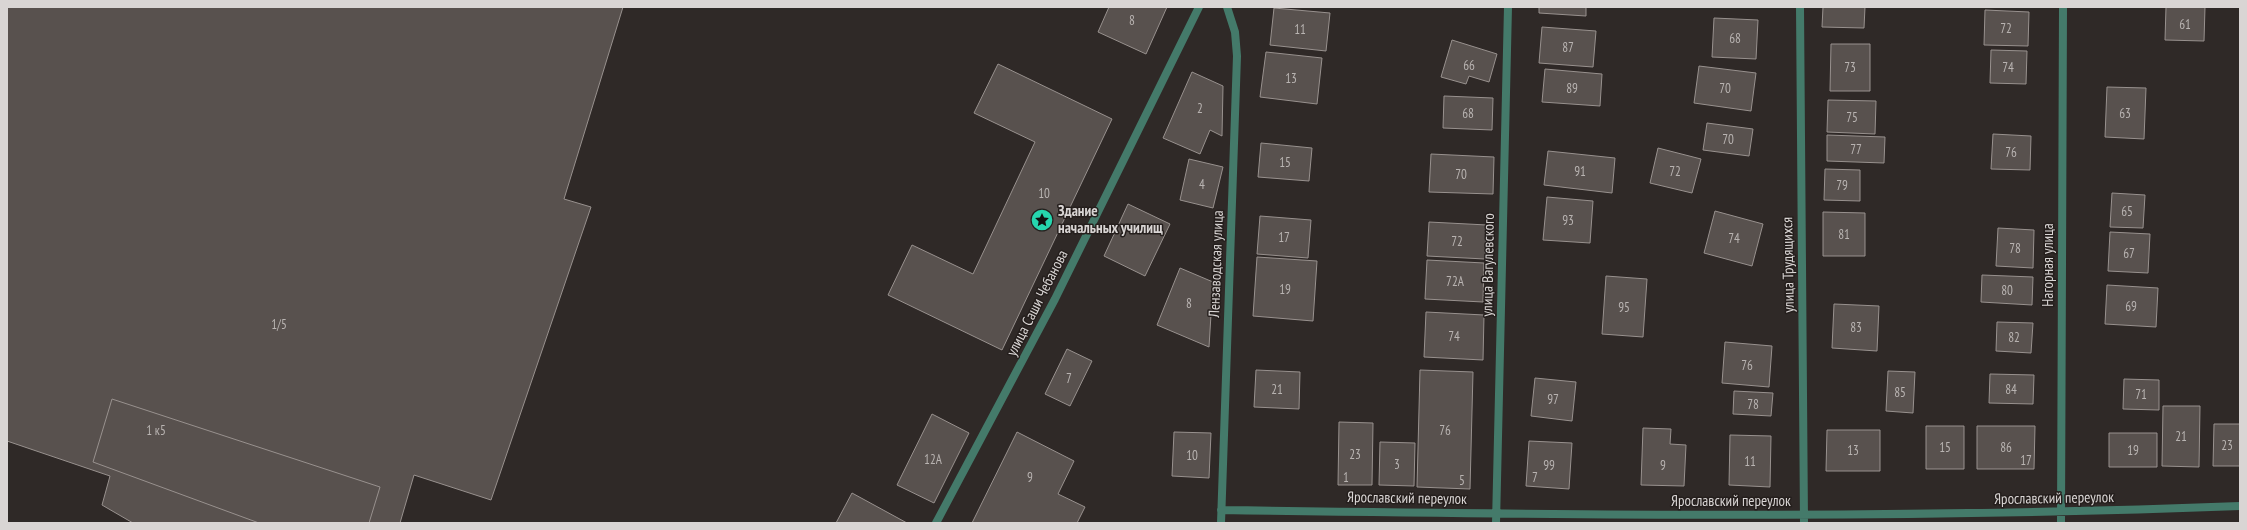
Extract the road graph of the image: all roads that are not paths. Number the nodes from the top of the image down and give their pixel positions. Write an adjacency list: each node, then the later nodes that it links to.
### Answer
1 (1199, 7): 11 (street, улица Саши Чебанова)
2 (1227, 7): 7 (street, Лензаводская улица)
3 (1508, 7): 9 (street, улица Вагулевского)
4 (1800, 7): 10 (street, улица Трудящихся)
5 (2063, 7): 8 (street, Нагорная улица)
6 (2240, 506): 8 (street, Ярославский переулок)
7 (1221, 510): 9 (street, Ярославский переулок); 12 (street, Лензаводская улица)
8 (2061, 513): 10 (street, Ярославский переулок); 14 (street, Нагорная улица)
9 (1497, 514): 10 (street, Ярославский переулок); 13 (street, улица Вагулевского)
10 (1804, 519)
11 (936, 523)
12 (1221, 523)
13 (1496, 523)
14 (2061, 523)

